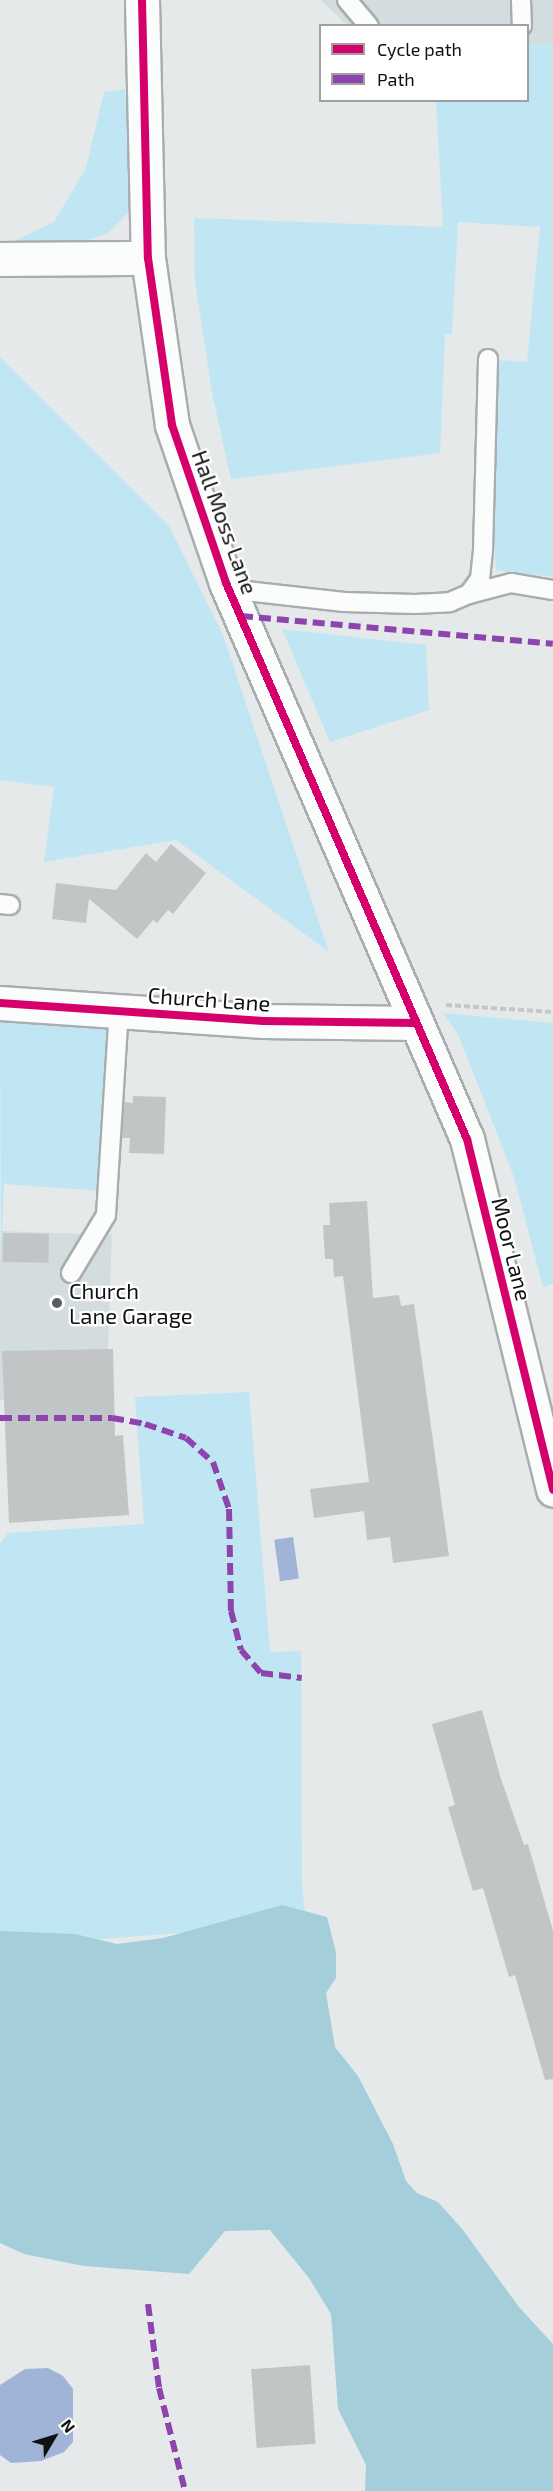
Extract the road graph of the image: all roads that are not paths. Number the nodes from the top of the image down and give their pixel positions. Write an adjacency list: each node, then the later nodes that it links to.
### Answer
1 (142, 0): 6 (street, Hall Moss Lane)
2 (347, 0): 4 (lane)
3 (521, 0): 5 (lane)
4 (367, 24)
5 (522, 24)
6 (148, 258): 7 (street); 9 (street, Hall Moss Lane)
7 (0, 259)
8 (488, 359): 11 (lane)
9 (228, 589): 11 (lane); 14 (street, Hall Moss Lane)
10 (553, 590): 11 (lane)
11 (469, 594)
12 (0, 1003): 13 (street, Church Lane)
13 (119, 1011): 14 (street, Church Lane); 15 (lane)
14 (416, 1023): 16 (street, Moor Lane)
15 (71, 1273)
16 (553, 1490)

